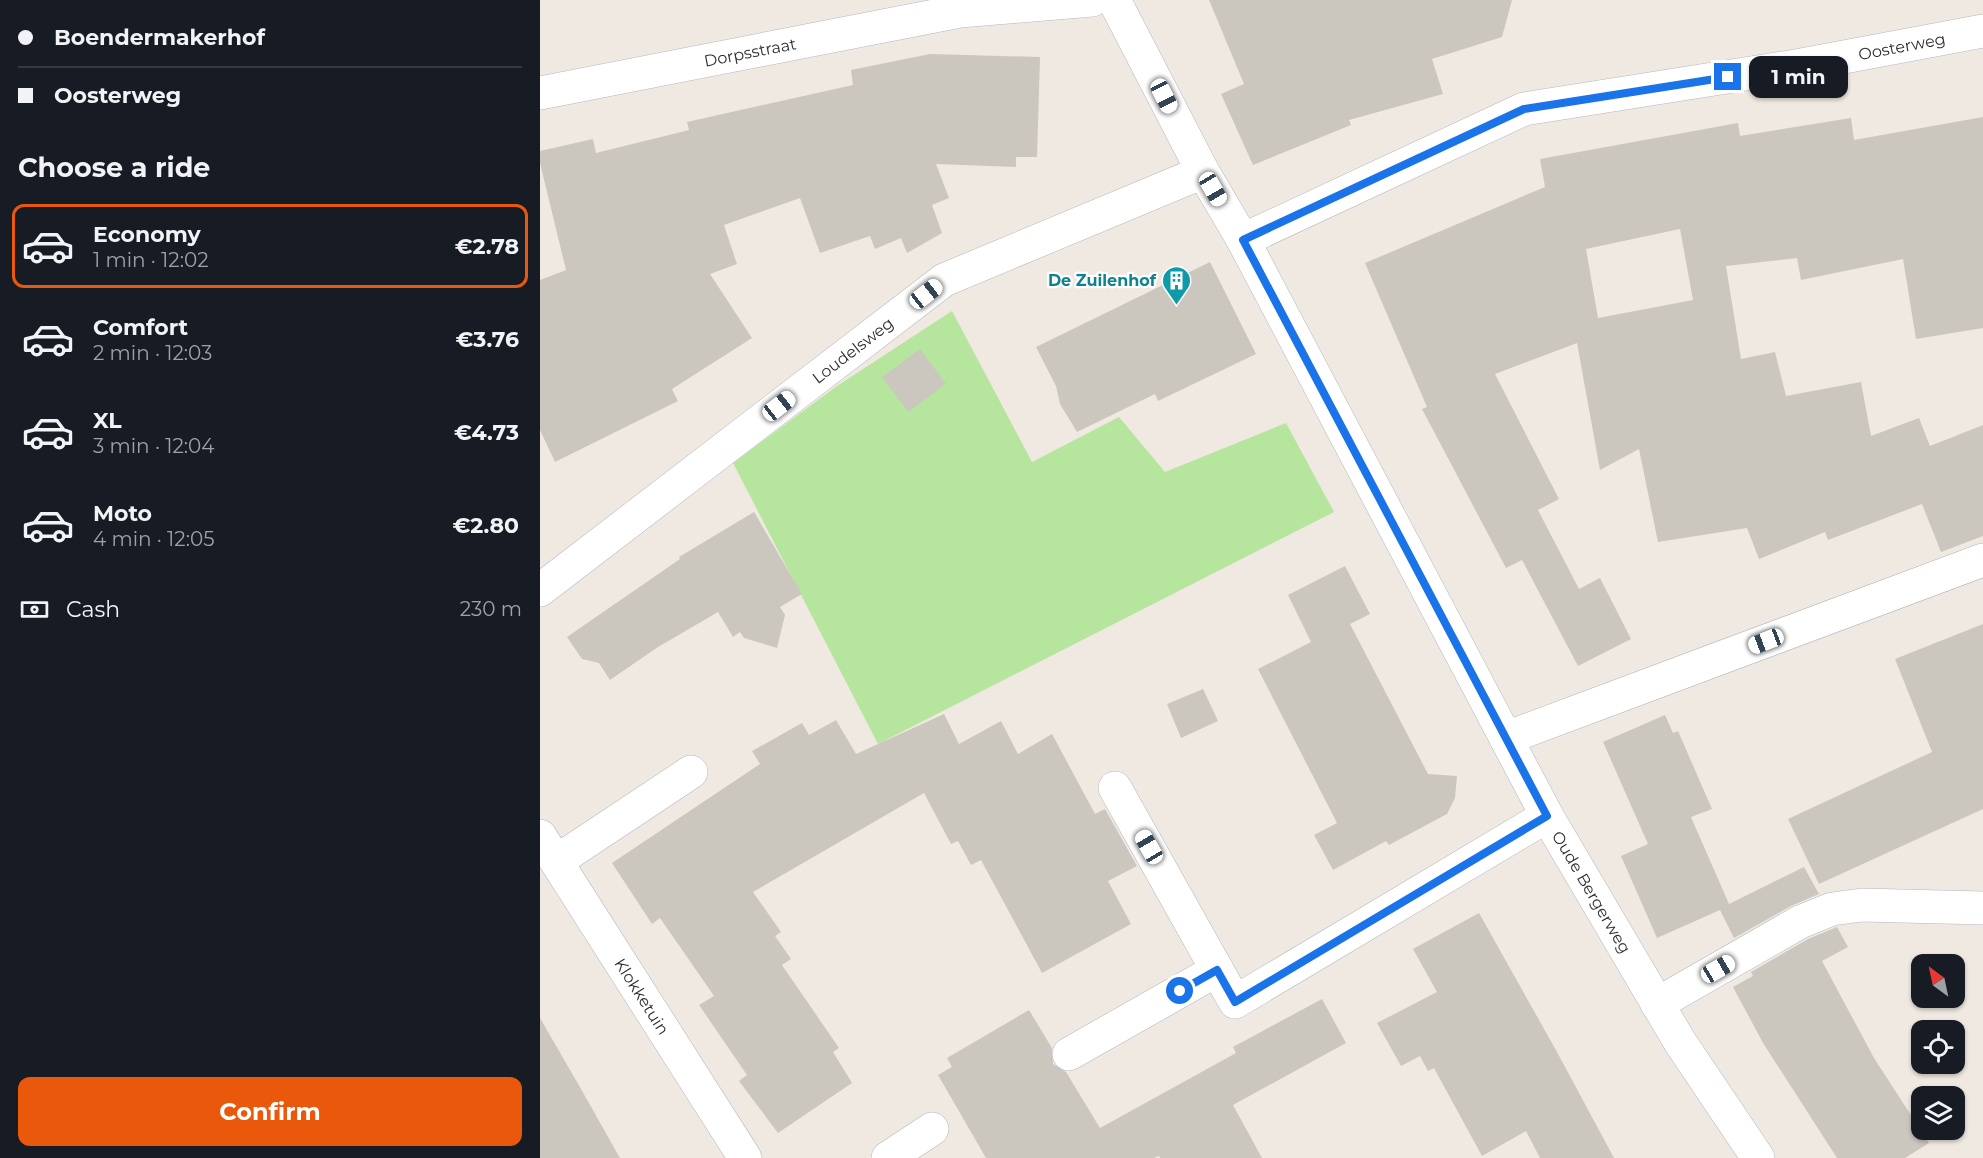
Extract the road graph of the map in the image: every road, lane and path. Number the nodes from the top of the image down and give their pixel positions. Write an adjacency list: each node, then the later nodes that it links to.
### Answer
1 (1092, 0): 3 (street, Dorpsstraat)
2 (1114, 0): 6 (street, Oude Bergerweg)
3 (966, 5): 5 (street, Dorpsstraat)
4 (1983, 31): 7 (street, Oosterweg)
5 (540, 93)
6 (1203, 172): 7 (street, Oude Bergerweg); 9 (street, Loudelsweg)
7 (1243, 240): 10 (street, Oude Bergerweg)
8 (1983, 560): 10 (street)
9 (540, 590)
10 (1506, 738): 13 (street, Oude Bergerweg)
11 (691, 772): 14 (street)
12 (1115, 788): 16 (street)
13 (1547, 816): 16 (street); 17 (street, Oude Bergerweg)
14 (548, 848): 20 (street, Klokketuin)
15 (1983, 908): 17 (street)
16 (1217, 970): 18 (street)
17 (1657, 1004): 22 (street, Oude Bergerweg)
18 (1069, 1054)
19 (932, 1129): 21 (street)
20 (745, 1158)
21 (888, 1158)
22 (1758, 1158)

